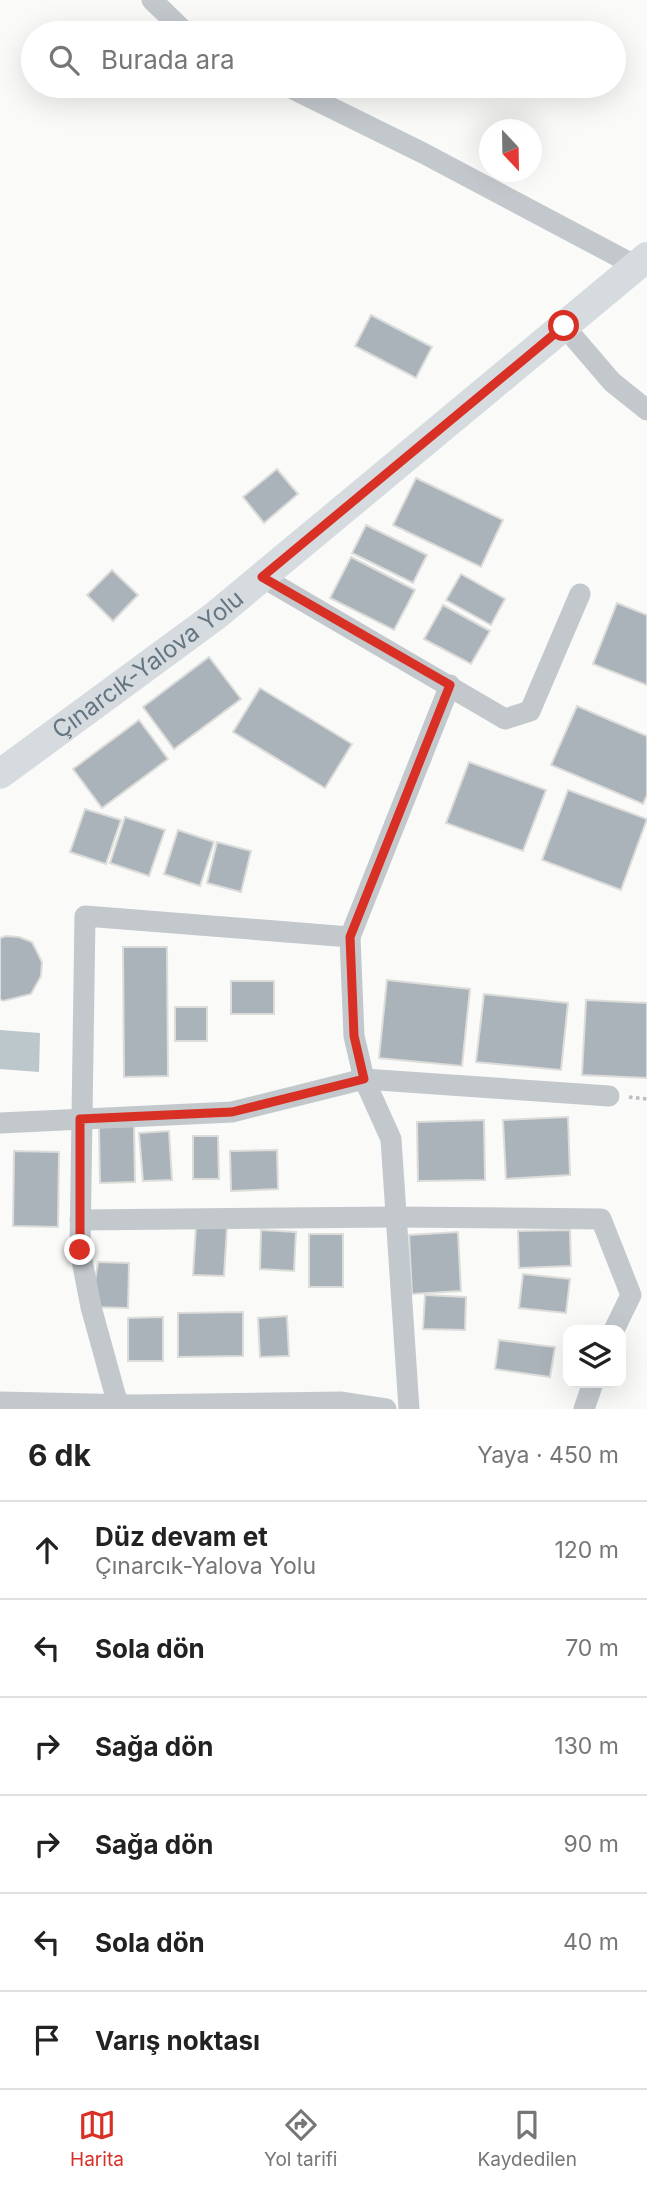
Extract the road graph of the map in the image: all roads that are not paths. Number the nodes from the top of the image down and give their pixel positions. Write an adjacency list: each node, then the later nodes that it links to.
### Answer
1 (152, 0): 2 (street)
2 (174, 21)
3 (312, 98): 4 (street)
4 (642, 262): 5 (street, Çınarcık-Yalova Yolu)
5 (564, 326): 6 (street); 7 (street, Çınarcık-Yalova Yolu)
6 (647, 410)
7 (262, 577): 9 (street); 10 (street, Çınarcık-Yalova Yolu)
8 (580, 594): 9 (street)
9 (450, 685): 11 (street)
10 (0, 774)
11 (350, 937): 12 (street); 14 (street)
12 (364, 1079): 13 (street); 14 (street); 16 (street)
13 (609, 1096)
14 (80, 1119): 15 (street); 17 (street)
15 (0, 1123)
16 (396, 1217): 17 (street); 18 (street); 23 (street)
17 (80, 1220): 21 (street)
18 (616, 1325)
19 (591, 1388): 24 (street)
20 (0, 1402): 21 (street)
21 (118, 1405): 22 (street)
22 (386, 1409)
23 (409, 1409)
24 (584, 1409)

